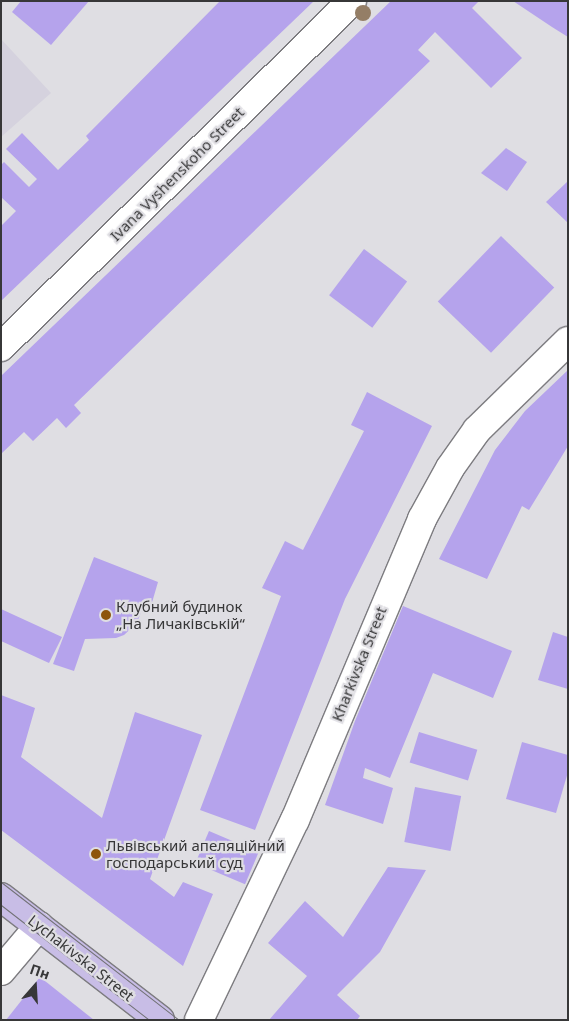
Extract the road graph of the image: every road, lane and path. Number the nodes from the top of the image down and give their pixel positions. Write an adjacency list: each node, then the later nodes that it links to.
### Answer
1 (352, 1): 3 (street, Ivana Vyshenskoho Street)
2 (568, 341): 8 (street, Kharkivska Street)
3 (1, 346)
4 (1, 897): 5 (main road, Lychakivska Street)
5 (39, 926): 6 (street); 7 (main road, Lychakivska Street)
6 (1, 971)
7 (160, 1020)
8 (199, 1020)

